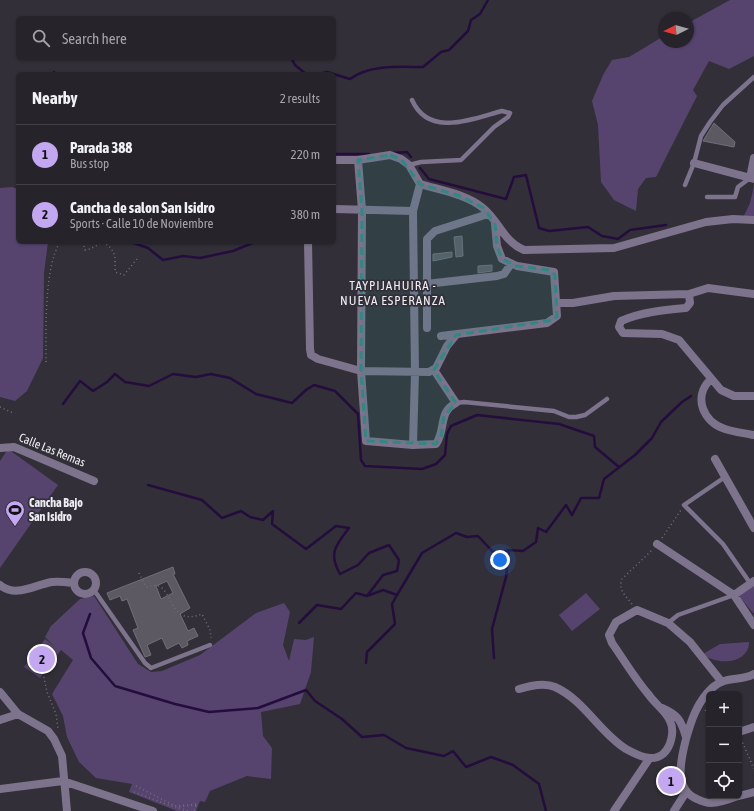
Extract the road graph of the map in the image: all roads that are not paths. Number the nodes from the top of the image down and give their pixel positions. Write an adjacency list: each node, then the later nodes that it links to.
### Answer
1 (754, 77): 6 (lane)
2 (412, 100): 7 (lane)
3 (754, 158): 8 (street)
4 (336, 160): 5 (street)
5 (358, 160): 7 (street); 13 (street)
6 (694, 163): 8 (street); 10 (lane)
7 (409, 165): 9 (street)
8 (752, 178): 11 (lane)
9 (420, 184): 14 (street); 15 (street)
10 (685, 185)
11 (707, 197)
12 (336, 209): 13 (street)
13 (362, 210): 14 (street); 28 (street)
14 (414, 210): 29 (street)
15 (488, 214): 17 (street); 20 (street)
16 (754, 220): 17 (street)
17 (496, 224): 19 (street)
18 (308, 244): 28 (street)
19 (511, 264): 20 (street); 23 (street)
20 (426, 284): 24 (street)
21 (689, 294): 22 (street); 23 (street); 30 (street)
22 (754, 294)
23 (557, 303): 25 (street)
24 (427, 328)
25 (456, 335): 26 (street); 27 (street)
26 (441, 336)
27 (434, 370): 29 (street); 33 (street)
28 (361, 371): 29 (street); 35 (street)
29 (415, 373): 35 (street)
30 (710, 380): 31 (street); 34 (street)
31 (754, 396)
32 (607, 399): 33 (lane)
33 (456, 403): 35 (street)
34 (754, 435)
35 (413, 445)
36 (0, 448): 39 (street, Calle Las Remas)
37 (715, 459): 38 (street)
38 (725, 477): 40 (street); 42 (lane)
39 (94, 481)
40 (754, 528)
41 (658, 544): 46 (street)
42 (752, 582): 46 (street)
43 (74, 584): 44 (street); 45 (street); 45 (street)
44 (0, 585)
45 (94, 590): 49 (lane)
46 (734, 595): 47 (lane); 48 (street)
47 (668, 623): 51 (street); 54 (street)
48 (754, 625)
49 (210, 645)
50 (754, 674): 51 (street)
51 (721, 681): 59 (street)
52 (519, 690): 60 (street)
53 (0, 692): 55 (street)
54 (658, 706): 59 (street); 60 (street)
55 (18, 714): 56 (street); 61 (street)
56 (0, 720)
57 (754, 727): 58 (street)
58 (742, 731)
59 (687, 738): 63 (street)
60 (649, 759): 69 (street)
61 (63, 781): 62 (street); 67 (street); 68 (street)
62 (0, 789)
63 (686, 792): 66 (street); 70 (street)
64 (754, 792): 65 (street)
65 (742, 795)
66 (727, 799)
67 (67, 811)
68 (153, 811)
69 (614, 811)
70 (674, 811)

